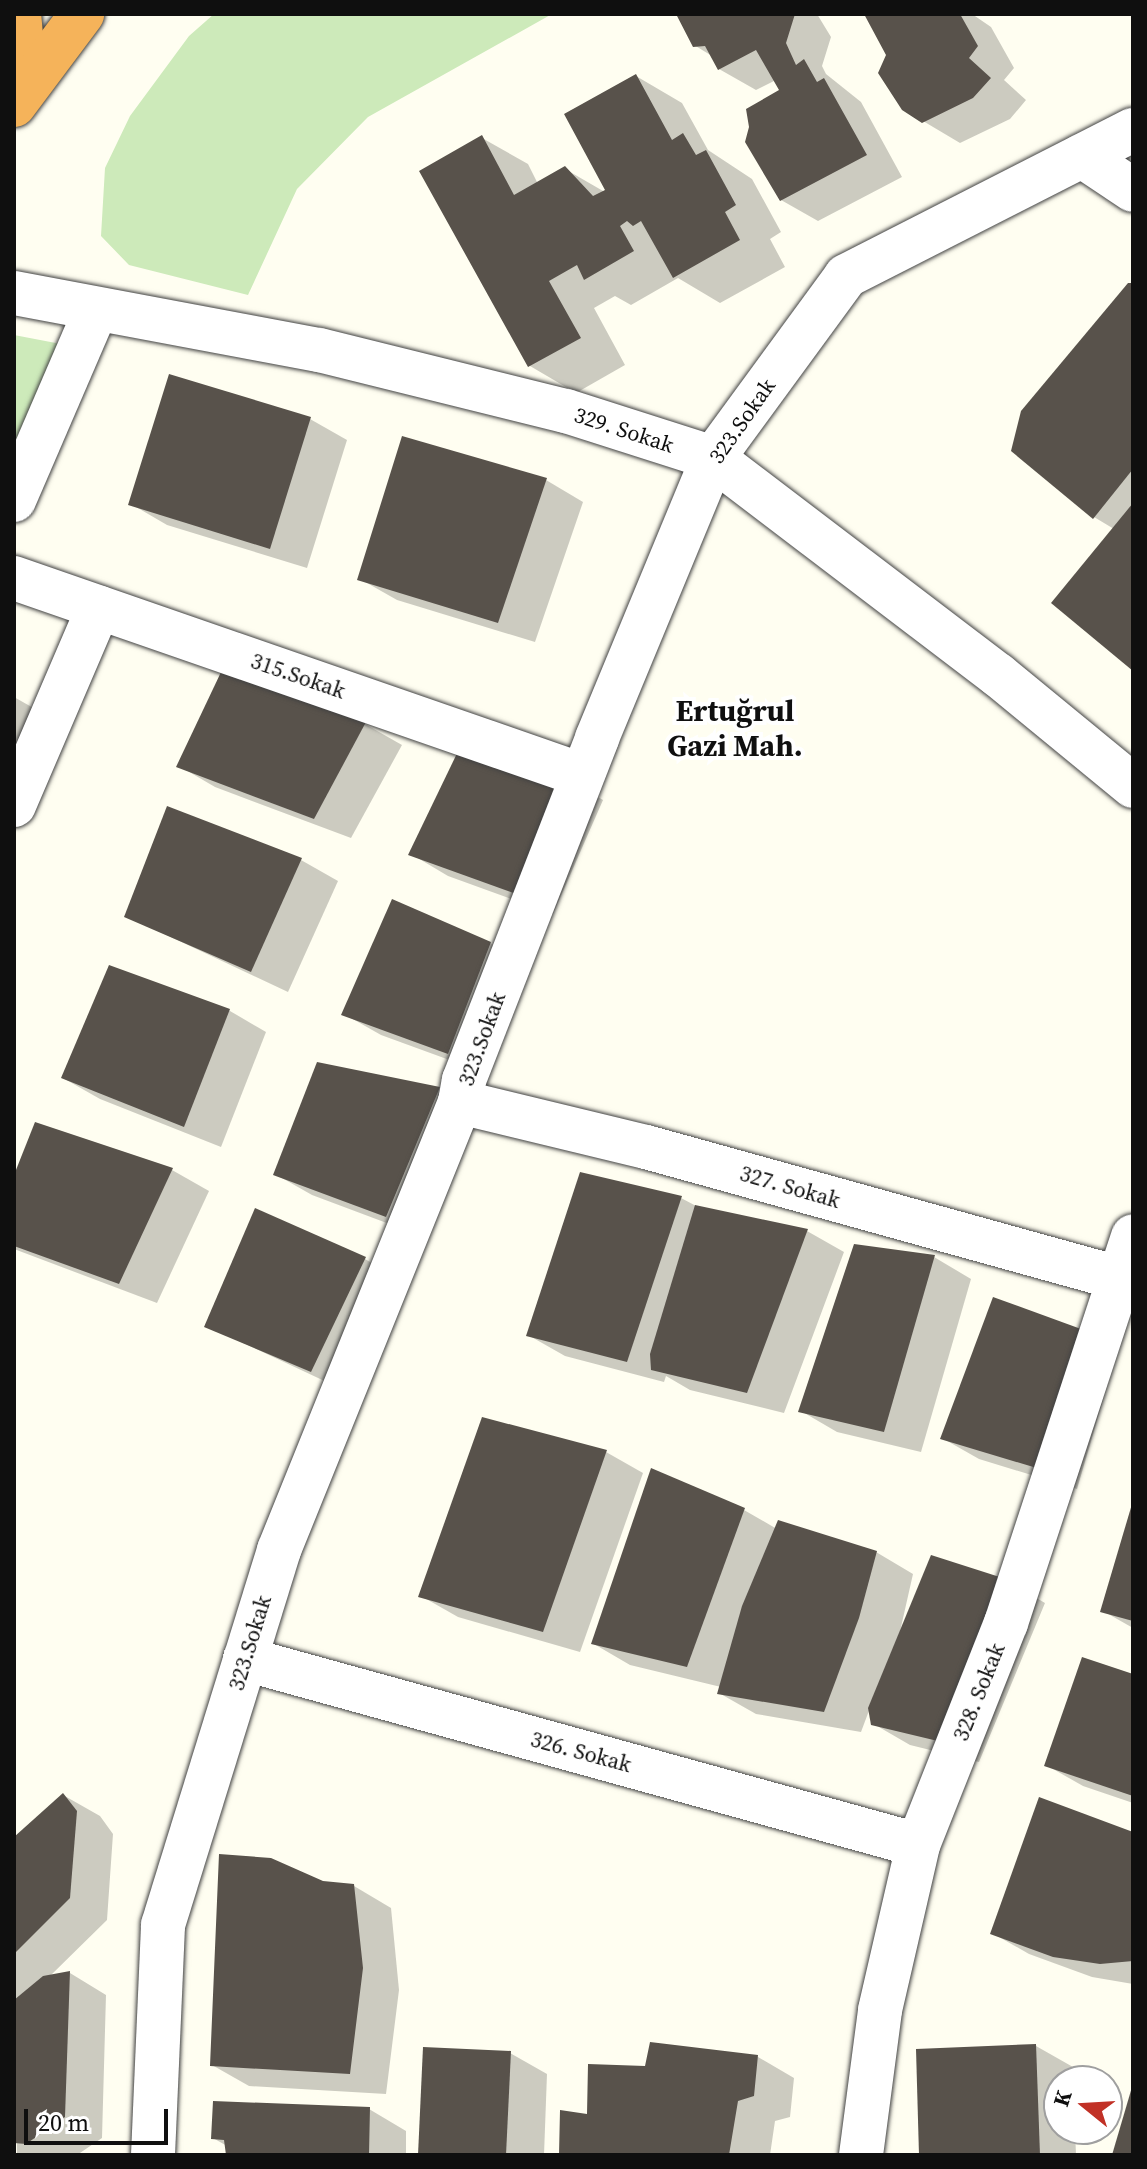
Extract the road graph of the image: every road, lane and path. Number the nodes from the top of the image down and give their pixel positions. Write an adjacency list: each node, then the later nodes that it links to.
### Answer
1 (19, 14): 3 (highway)
2 (82, 14): 4 (highway)
3 (14, 79)
4 (14, 105)
5 (1133, 130): 6 (street, 323.Sokak)
6 (1082, 156): 7 (street); 10 (street, 323.Sokak)
7 (1133, 190)
8 (14, 293): 9 (street, 329. Sokak)
9 (96, 310): 10 (street, 329. Sokak); 11 (street)
10 (713, 458): 14 (street, 323.Sokak); 15 (street, 329. Sokak)
11 (14, 500)
12 (14, 578): 13 (street, 315.Sokak)
13 (99, 607): 14 (street, 315.Sokak); 16 (street)
14 (582, 775): 17 (street, 323.Sokak)
15 (1133, 786)
16 (14, 805)
17 (460, 1102): 19 (street, 327. Sokak); 20 (street, 323.Sokak)
18 (1133, 1236): 19 (street, 328. Sokak)
19 (1117, 1278): 21 (street, 328. Sokak)
20 (245, 1659): 21 (street, 326. Sokak); 22 (street, 323.Sokak)
21 (918, 1845): 23 (street, 328. Sokak)
22 (153, 2155)
23 (861, 2155)

